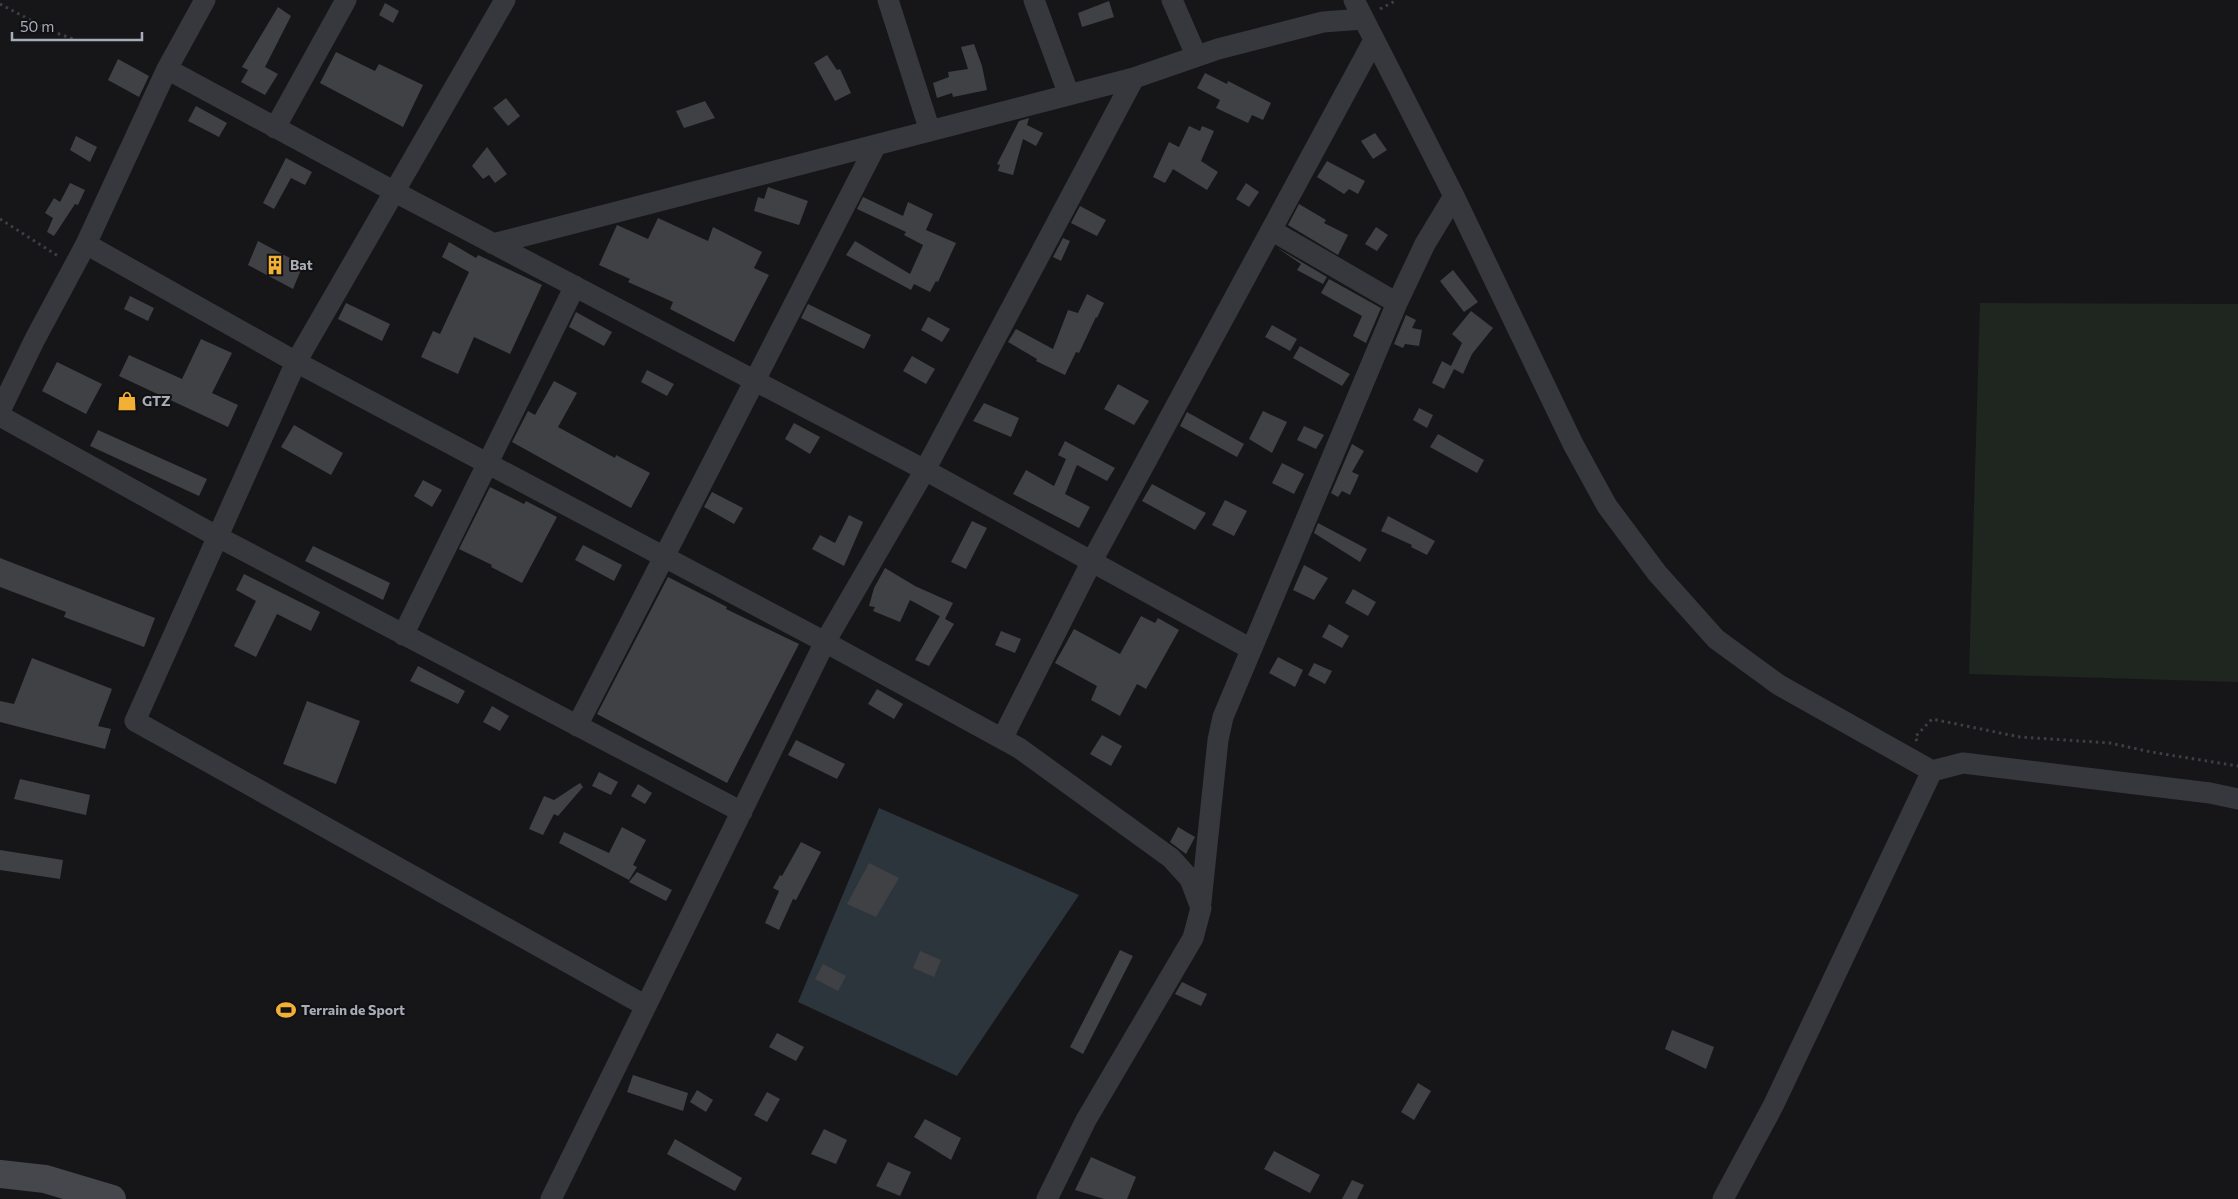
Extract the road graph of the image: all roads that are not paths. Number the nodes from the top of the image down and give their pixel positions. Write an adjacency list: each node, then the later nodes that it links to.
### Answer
1 (205, 0): 10 (street)
2 (346, 0): 13 (street)
3 (505, 0): 16 (street)
4 (888, 0): 14 (street)
5 (1034, 0): 12 (street)
6 (1172, 0): 9 (street)
7 (1359, 9): 8 (street); 9 (street)
8 (1374, 40): 17 (street); 18 (street)
9 (1196, 56): 11 (street)
10 (167, 69): 13 (street); 19 (street)
11 (1134, 78): 12 (street); 28 (street)
12 (1069, 95): 14 (street)
13 (275, 128): 16 (street)
14 (930, 131): 15 (street)
15 (876, 145): 20 (street); 24 (street)
16 (395, 192): 20 (street); 23 (street)
17 (1454, 196): 22 (street); 37 (street)
18 (1271, 230): 22 (street); 31 (street)
19 (86, 244): 23 (street); 25 (street)
20 (493, 244): 21 (street)
21 (575, 286): 24 (street); 27 (street)
22 (1397, 303): 34 (street)
23 (296, 362): 27 (street); 29 (street)
24 (755, 381): 28 (street); 30 (street)
25 (0, 411)
26 (0, 416): 29 (street)
27 (488, 463): 30 (street); 32 (street)
28 (925, 470): 31 (street); 33 (street)
29 (218, 537): 32 (street); 41 (street)
30 (663, 556): 33 (street); 35 (street)
31 (1092, 562): 34 (street); 36 (street)
32 (403, 635): 35 (street)
33 (825, 642): 36 (street); 39 (street)
34 (1252, 649): 40 (street)
35 (577, 726): 39 (street)
36 (1002, 739): 40 (street)
37 (1932, 770): 38 (street); 47 (street)
38 (2238, 798)
39 (742, 812): 41 (street)
40 (1201, 908): 46 (street)
41 (646, 1006): 45 (street)
42 (0, 1174): 43 (main road)
43 (81, 1194): 44 (main road)
44 (112, 1199)
45 (551, 1199)
46 (1047, 1199)
47 (1724, 1199)

